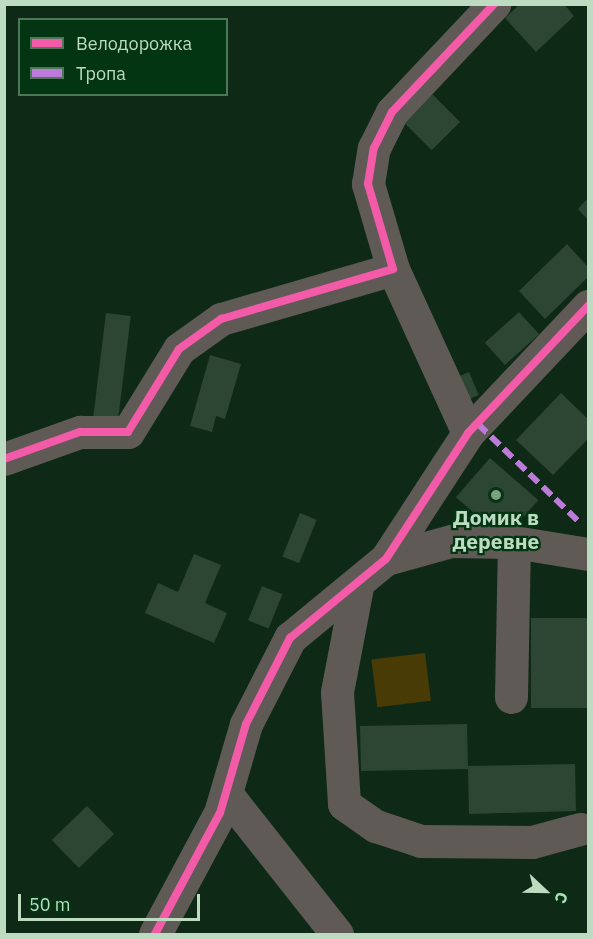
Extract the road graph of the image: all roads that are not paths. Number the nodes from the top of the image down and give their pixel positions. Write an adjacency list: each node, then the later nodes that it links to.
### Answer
1 (494, 4): 2 (street)
2 (393, 269): 4 (street); 5 (street)
3 (588, 306): 4 (street)
4 (468, 433): 8 (street)
5 (4, 459)
6 (514, 542): 7 (street); 8 (street); 10 (street)
7 (586, 549)
8 (386, 559): 9 (street)
9 (357, 587): 11 (street); 12 (street)
10 (511, 697)
11 (228, 796): 13 (street); 14 (street)
12 (580, 828)
13 (155, 934)
14 (337, 934)

